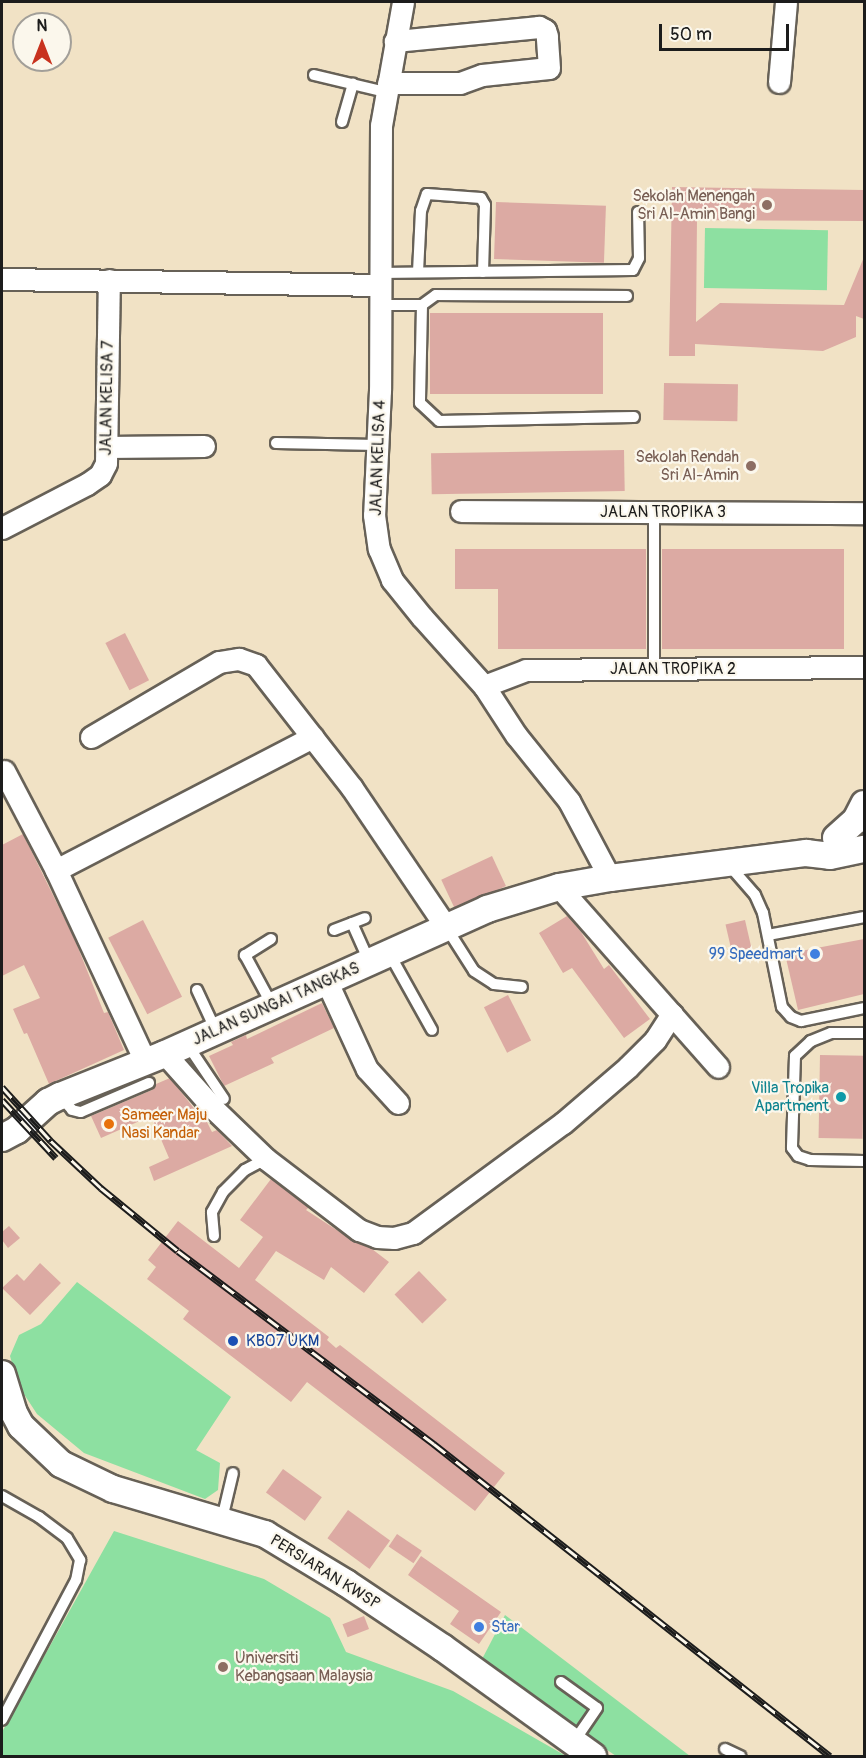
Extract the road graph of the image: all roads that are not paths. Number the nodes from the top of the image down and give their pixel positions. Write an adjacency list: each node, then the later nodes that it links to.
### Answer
1 (403, 2): 3 (street, JALAN KELISA 4)
2 (786, 2): 5 (street)
3 (395, 41): 7 (street, JALAN KELISA 4); 7 (street)
4 (314, 75): 6 (lane)
5 (779, 82)
6 (353, 84): 7 (lane); 8 (lane)
7 (387, 87): 14 (street, JALAN KELISA 4)
8 (342, 122)
9 (638, 212): 11 (lane)
10 (418, 272): 11 (lane); 11 (lane); 14 (lane)
11 (483, 272)
12 (2, 279): 13 (street)
13 (110, 280): 14 (street); 20 (street, JALAN KELISA 7)
14 (380, 287): 16 (lane); 19 (street, JALAN KELISA 4)
15 (627, 296): 16 (lane)
16 (422, 305): 17 (lane)
17 (634, 417)
18 (276, 443): 19 (lane)
19 (377, 445): 28 (street, JALAN KELISA 4)
20 (106, 447): 21 (street); 25 (street, JALAN KELISA 7)
21 (204, 447)
22 (461, 511): 23 (street, JALAN TROPIKA 3)
23 (654, 512): 24 (street, JALAN TROPIKA 3); 27 (lane)
24 (864, 513)
25 (2, 528)
26 (864, 667): 27 (street, JALAN TROPIKA 2)
27 (654, 669): 28 (street, JALAN TROPIKA 2)
28 (484, 686): 39 (street, JALAN KELISA 4)
29 (91, 737): 30 (street)
30 (314, 737): 38 (street); 44 (street)
31 (4, 771): 38 (street)
32 (864, 804): 34 (street)
33 (864, 832): 34 (street)
34 (836, 838): 36 (street)
35 (864, 849): 36 (street)
36 (806, 853): 37 (street, JALAN SUNGAI TANGKAS)
37 (727, 864): 39 (street, JALAN SUNGAI TANGKAS); 46 (lane)
38 (56, 870): 58 (street)
39 (610, 878): 40 (street, JALAN SUNGAI TANGKAS)
40 (566, 886): 44 (street, JALAN SUNGAI TANGKAS); 54 (street)
41 (864, 917): 46 (lane)
42 (365, 918): 43 (lane)
43 (352, 923): 45 (lane); 48 (lane)
44 (446, 927): 48 (street, JALAN SUNGAI TANGKAS); 50 (lane)
45 (334, 930)
46 (768, 935): 53 (lane)
47 (272, 939): 52 (lane)
48 (379, 957): 49 (street, JALAN SUNGAI TANGKAS); 55 (lane)
49 (326, 980): 52 (street, JALAN SUNGAI TANGKAS); 61 (street)
50 (522, 987)
51 (197, 990): 56 (lane)
52 (272, 1005): 56 (street, JALAN SUNGAI TANGKAS)
53 (864, 1008)
54 (672, 1014): 59 (street); 63 (street)
55 (432, 1030)
56 (216, 1031): 58 (street, JALAN SUNGAI TANGKAS)
57 (864, 1033): 64 (lane)
58 (162, 1060): 60 (lane); 62 (street, JALAN SUNGAI TANGKAS); 63 (street)
59 (718, 1066)
60 (224, 1099)
61 (398, 1102)
62 (2, 1138)
63 (266, 1159): 65 (lane)
64 (864, 1161)
65 (214, 1236)
66 (2, 1374): 69 (street, PERSIARAN KWSP)
67 (233, 1473): 69 (lane)
68 (2, 1496): 71 (lane)
69 (222, 1520): 73 (street, PERSIARAN KWSP)
70 (561, 1682): 73 (lane)
71 (2, 1720)
72 (725, 1749): 74 (lane)
73 (583, 1750)
74 (740, 1756)

